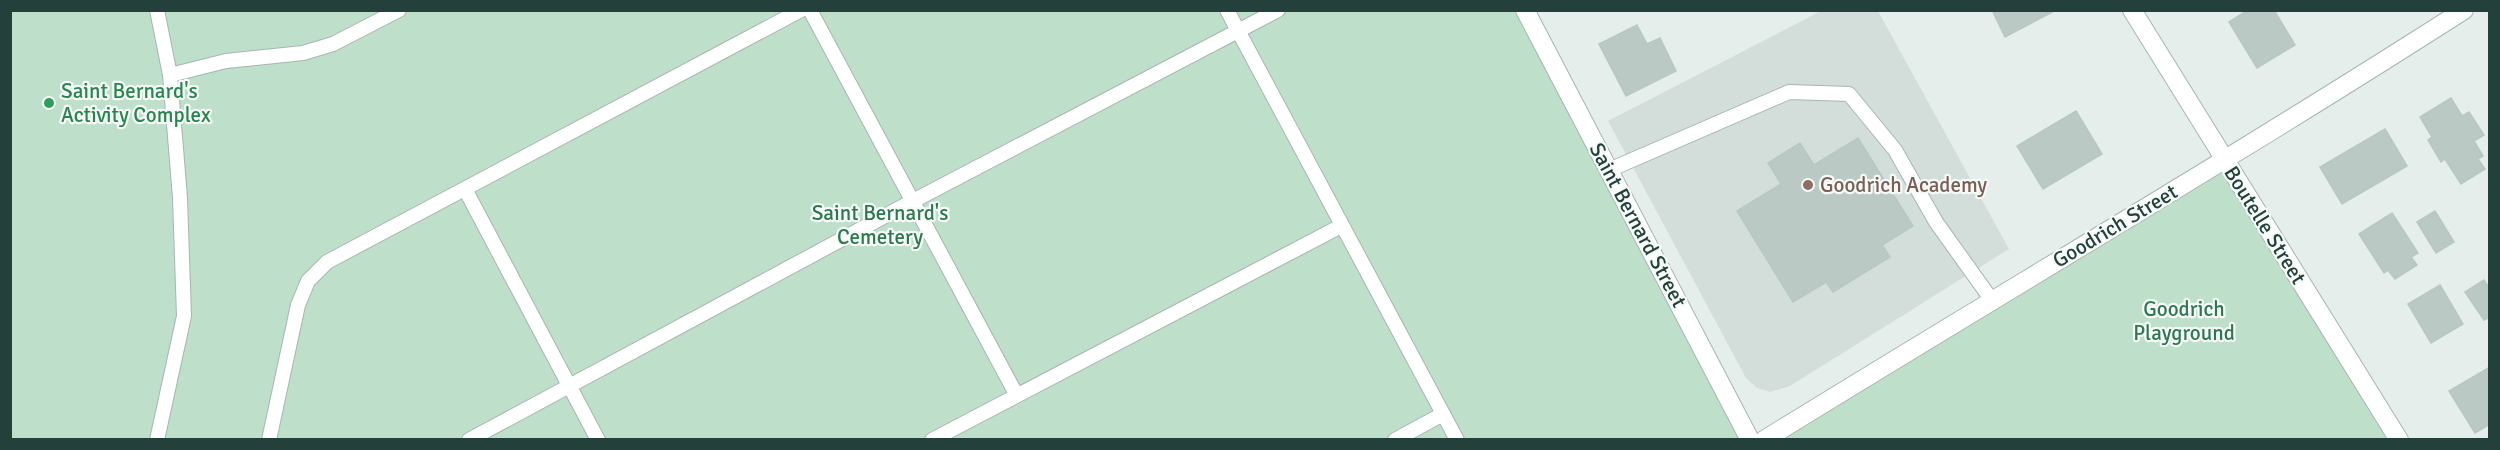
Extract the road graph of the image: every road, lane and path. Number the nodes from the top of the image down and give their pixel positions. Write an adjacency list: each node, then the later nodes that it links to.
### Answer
1 (157, 10): 12 (lane)
2 (399, 10): 10 (lane)
3 (801, 10): 15 (lane)
4 (810, 10): 16 (lane)
5 (1227, 10): 11 (lane)
6 (1278, 10): 11 (lane)
7 (1525, 10): 14 (street, Saint Bernard Street)
8 (2132, 10): 13 (street, Boutelle Street)
9 (2464, 10): 13 (street, Goodrich Street)
10 (384, 14): 12 (lane)
11 (1238, 31): 16 (lane); 17 (lane)
12 (170, 75): 22 (lane)
13 (2225, 161): 18 (street, Goodrich Street); 31 (street, Boutelle Street)
14 (1609, 170): 18 (lane); 29 (street, Saint Bernard Street)
15 (465, 189): 19 (lane); 23 (lane)
16 (911, 202): 19 (lane); 20 (lane)
17 (1341, 226): 20 (lane); 21 (lane)
18 (1991, 299): 30 (street, Goodrich Street)
19 (570, 387): 24 (lane); 25 (lane)
20 (1016, 394): 26 (lane)
21 (1443, 414): 27 (lane); 28 (lane)
22 (157, 440)
23 (269, 440)
24 (469, 440)
25 (598, 440)
26 (932, 440)
27 (1395, 440)
28 (1457, 440)
29 (1750, 440)
30 (1764, 440)
31 (2399, 440)

